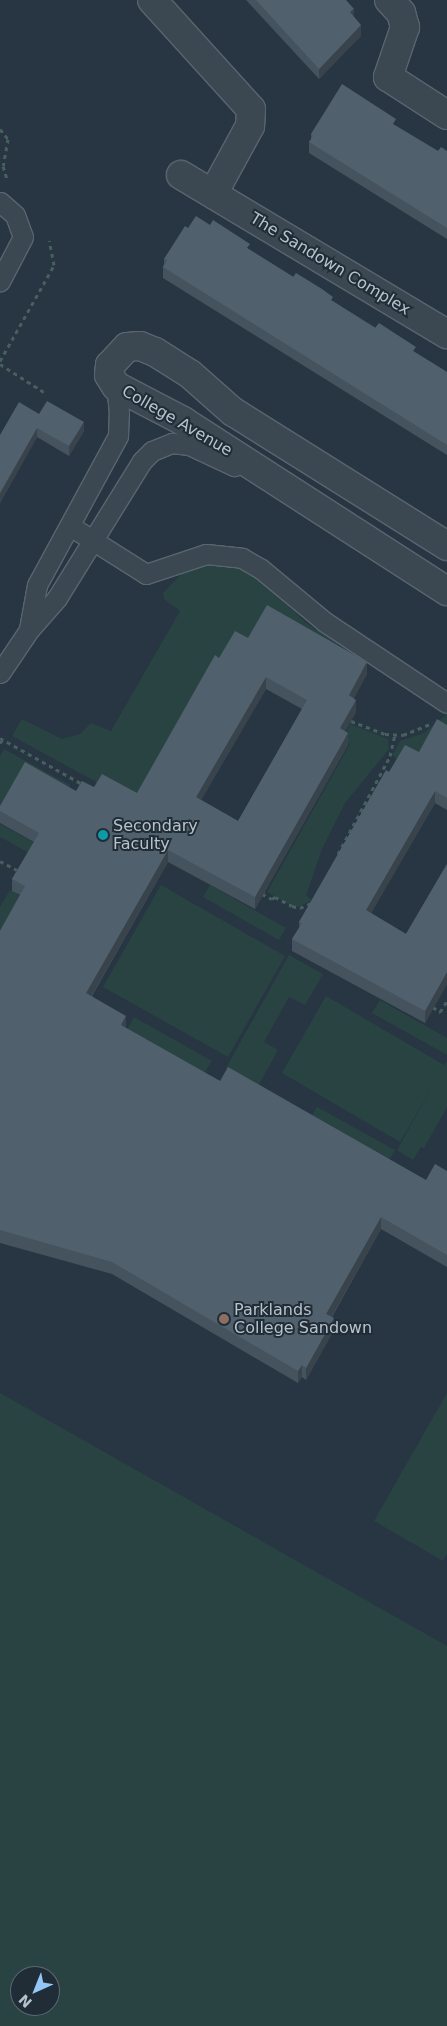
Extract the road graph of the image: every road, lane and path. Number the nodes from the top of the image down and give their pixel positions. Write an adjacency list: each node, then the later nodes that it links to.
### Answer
1 (152, 0): 5 (street)
2 (390, 0): 3 (street)
3 (447, 115)
4 (181, 175): 5 (street, The Sandown Complex)
5 (212, 194): 8 (street, The Sandown Complex)
6 (0, 202): 7 (lane)
7 (0, 281)
8 (447, 334)
9 (0, 364): 11 (path)
10 (116, 386): 12 (street, College Avenue); 13 (lane); 15 (street, College Avenue)
11 (44, 392)
12 (291, 492): 14 (lane); 16 (street, College Avenue)
13 (70, 526): 14 (lane); 17 (lane)
14 (93, 542): 17 (lane); 19 (lane)
15 (447, 546)
16 (447, 591)
17 (29, 630): 18 (lane)
18 (0, 673)
19 (447, 703)
20 (351, 721): 22 (path)
21 (434, 722): 22 (path)
22 (395, 734): 26 (path)
23 (1, 738): 24 (path); 25 (path)
24 (0, 743)
25 (93, 790)
26 (336, 858)
27 (0, 861): 28 (path)
28 (17, 870)
29 (268, 884): 30 (path)
30 (313, 901)
31 (447, 1000): 32 (path)
32 (435, 1003)

